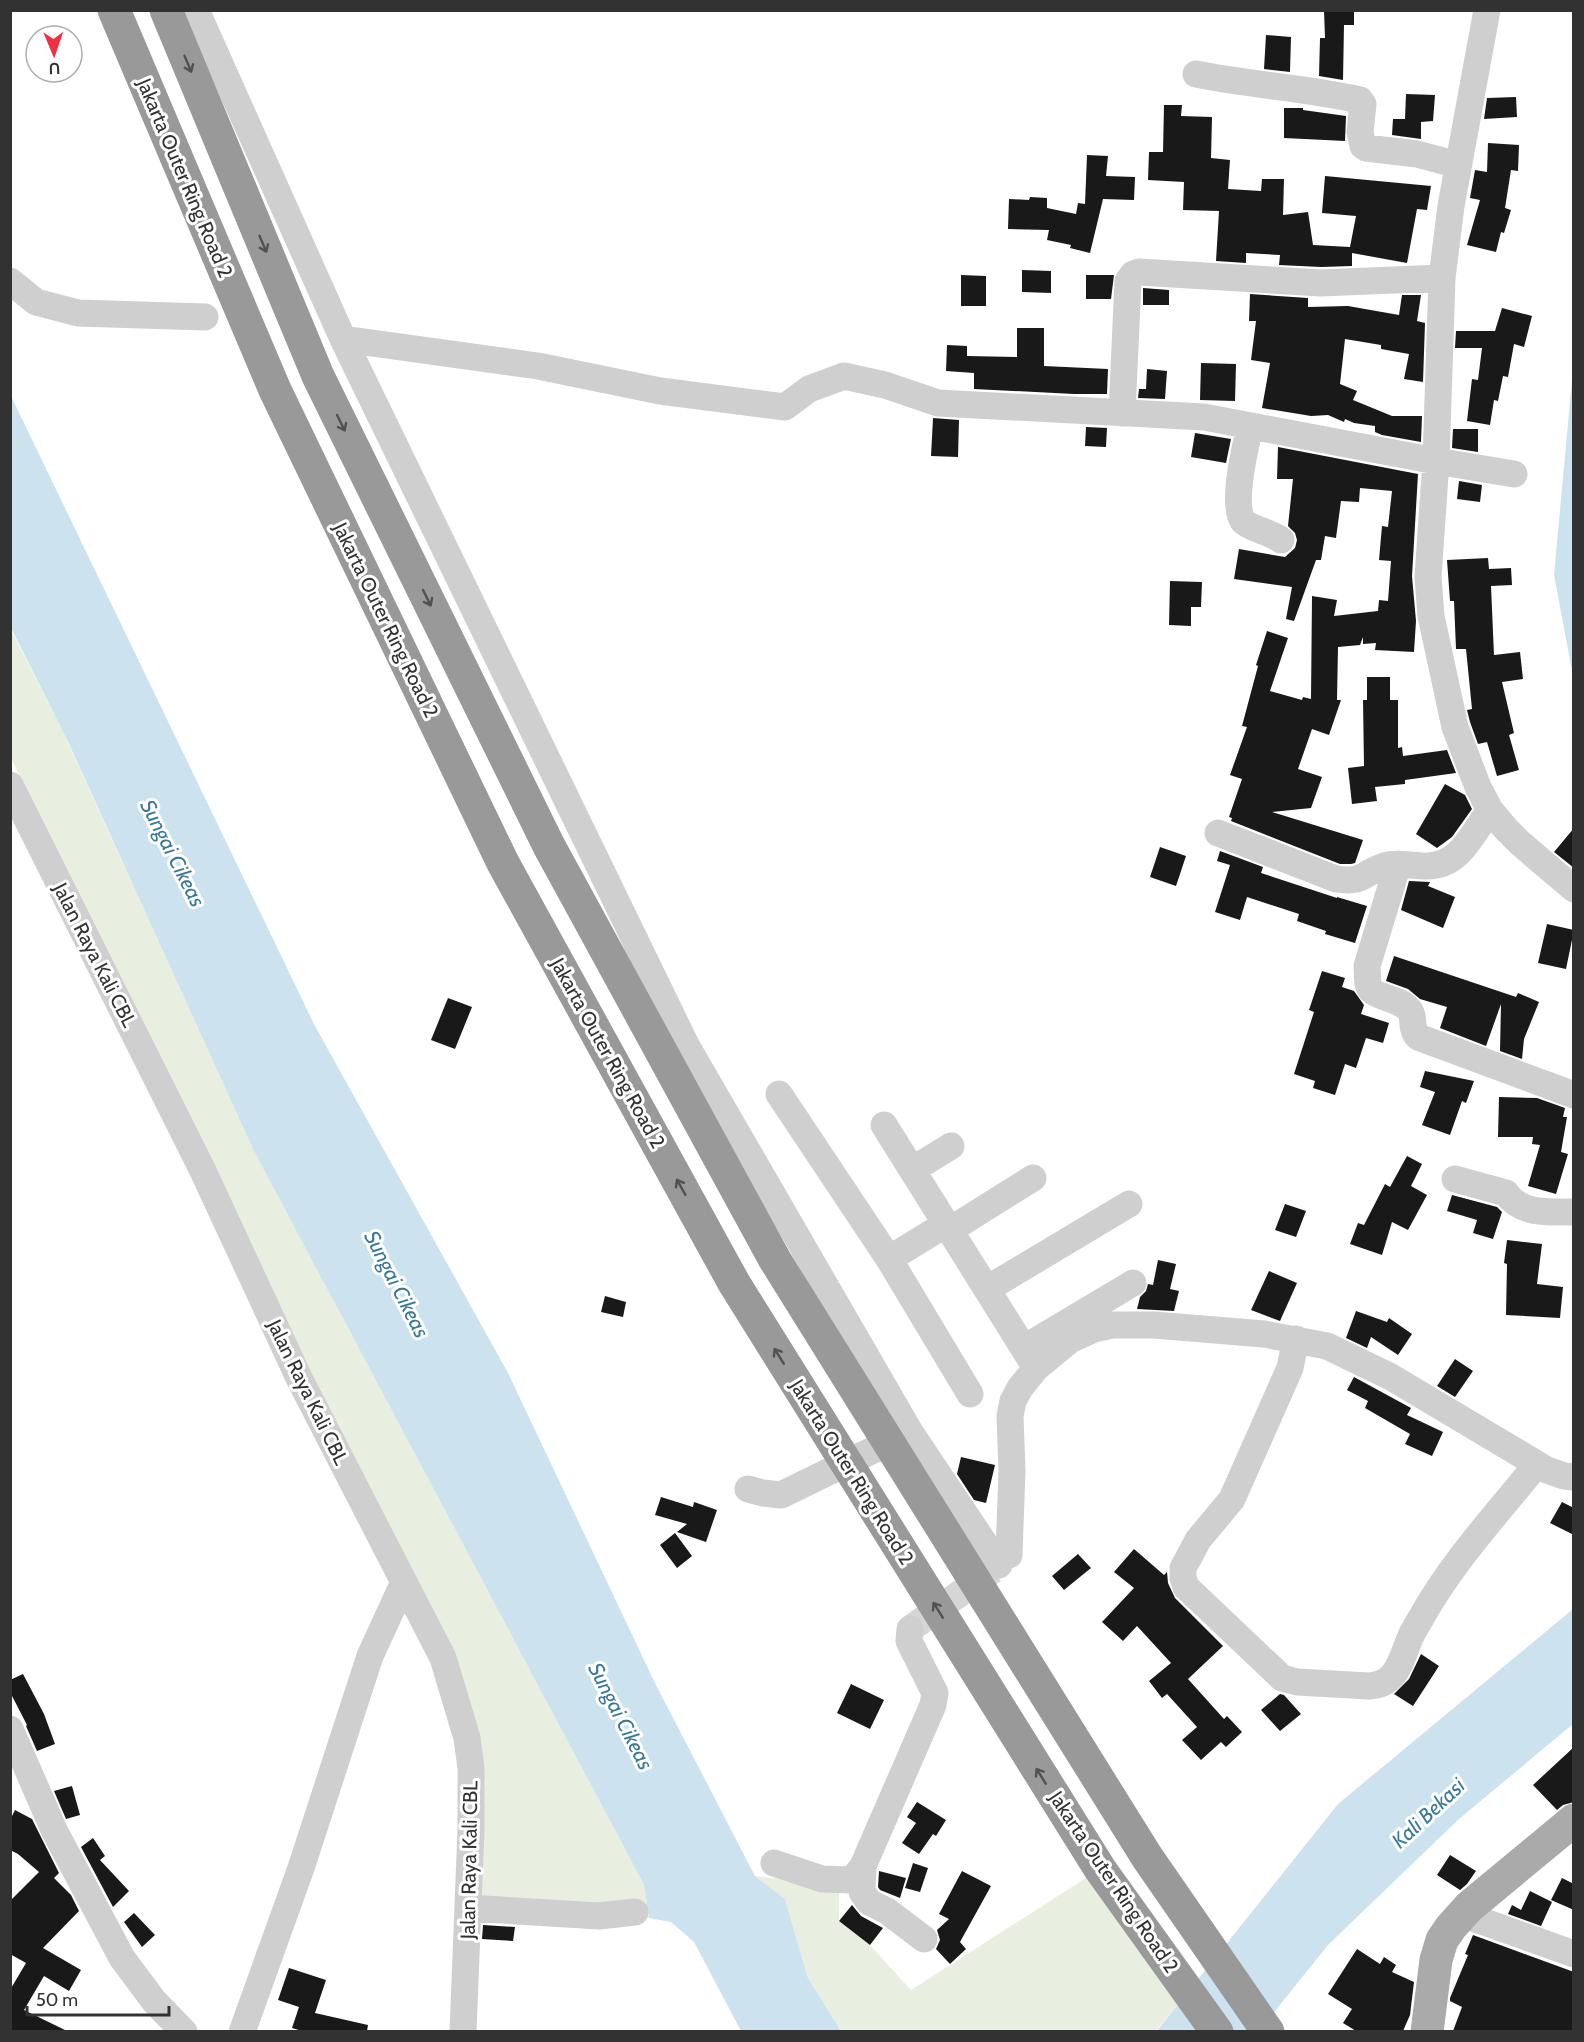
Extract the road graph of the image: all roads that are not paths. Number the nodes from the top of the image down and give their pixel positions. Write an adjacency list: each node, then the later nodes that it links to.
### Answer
1 (114, 10): 55 (highway, Jakarta Outer Ring Road 2, one-way to 1, bridge)
2 (165, 10): 56 (highway, one-way to 56, bridge)
3 (196, 10): 10 (street)
4 (1487, 10): 6 (street)
5 (1196, 74): 6 (street)
6 (1458, 165): 7 (street)
7 (1442, 278): 11 (street); 13 (street)
8 (10, 281): 9 (street)
9 (205, 317)
10 (343, 339): 11 (street); 37 (street)
11 (1122, 413): 12 (street)
12 (1250, 426): 13 (street); 15 (street)
13 (1436, 461): 14 (street); 17 (street)
14 (1514, 474)
15 (1281, 540)
16 (10, 785): 41 (street, Jalan Raya Kali CBL)
17 (1490, 810): 19 (street); 20 (street)
18 (1218, 833): 19 (street)
19 (1398, 864): 22 (street)
20 (1574, 889)
21 (779, 1094): 31 (street)
22 (1574, 1095)
23 (884, 1125): 25 (street)
24 (951, 1146): 25 (street)
25 (912, 1170): 30 (street)
26 (1033, 1178): 30 (street)
27 (1455, 1179): 29 (street)
28 (1129, 1204): 33 (street)
29 (1574, 1212)
30 (948, 1227): 31 (street); 33 (street)
31 (889, 1259): 36 (street)
32 (1133, 1283): 35 (street)
33 (987, 1289): 35 (street)
34 (1296, 1339): 35 (street); 38 (street); 38 (street)
35 (1030, 1358): 37 (street)
36 (970, 1394)
37 (910, 1432): 40 (street)
38 (1537, 1464): 39 (street)
39 (1574, 1477)
40 (748, 1489)
41 (404, 1581): 47 (street, Jalan Raya Kali CBL); 53 (street)
42 (910, 1629): 46 (street)
43 (10, 1729): 52 (street)
44 (1567, 1833): 49 (main road)
45 (774, 1863): 46 (street)
46 (863, 1866): 50 (street)
47 (468, 1908): 48 (street); 54 (street, Jalan Raya Kali CBL)
48 (635, 1912)
49 (1462, 1914): 51 (street); 57 (main road)
50 (924, 1939)
51 (1574, 1954)
52 (184, 2031)
53 (242, 2031)
54 (463, 2031)
55 (1217, 2031)
56 (1268, 2031)
57 (1427, 2031)

